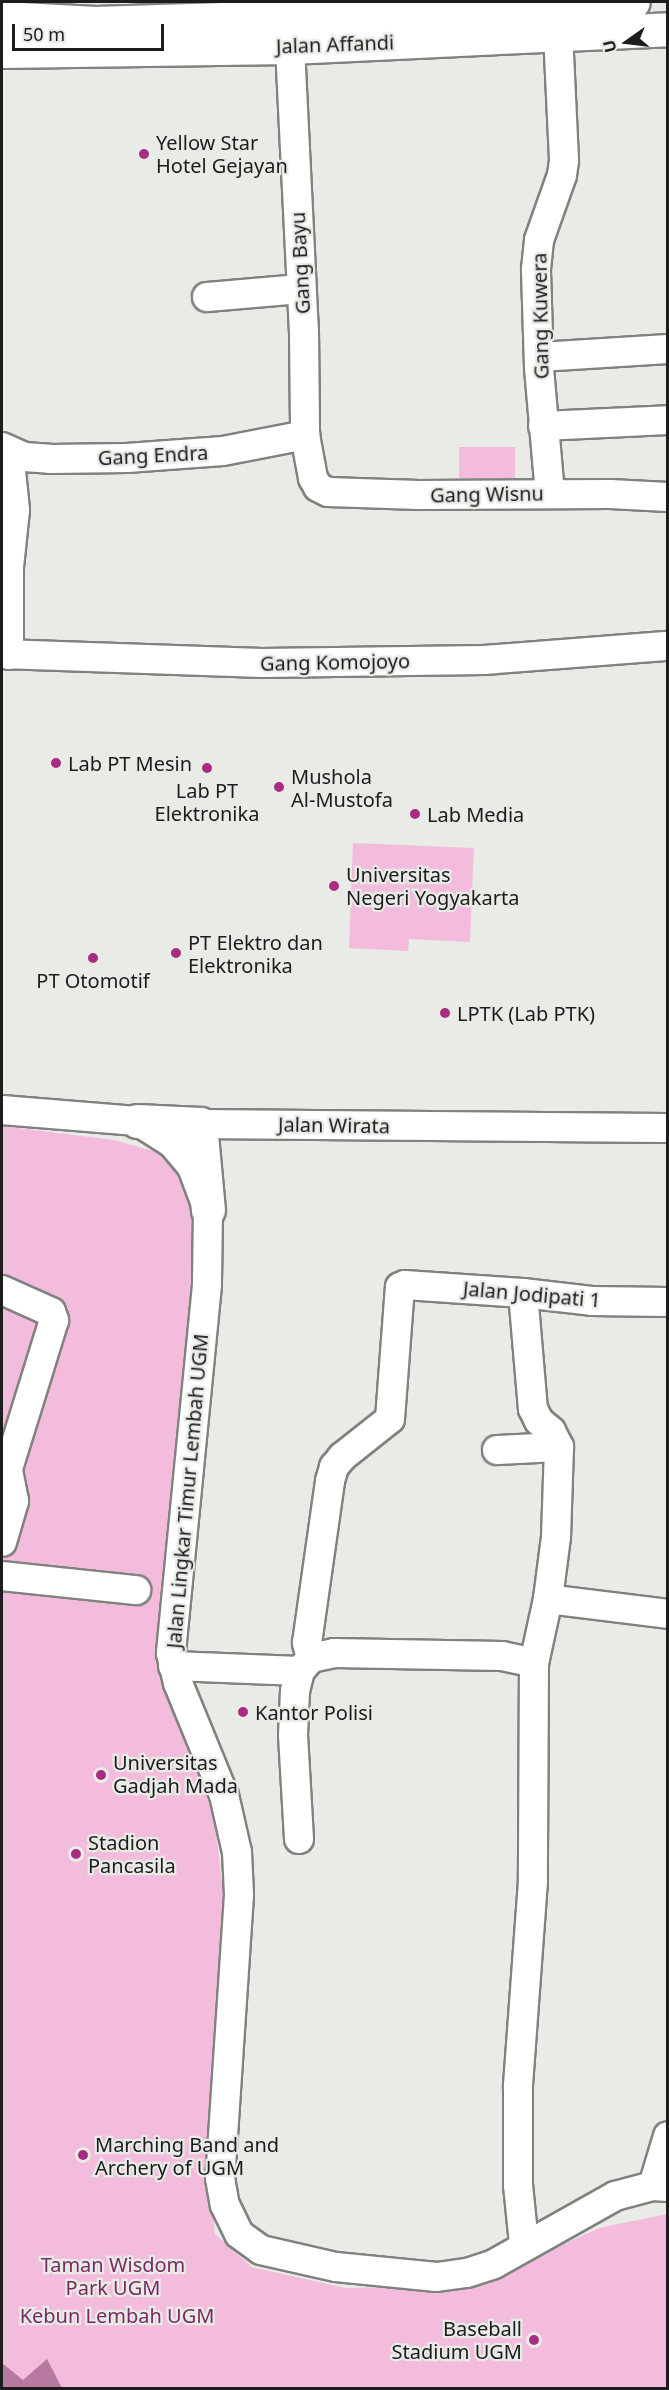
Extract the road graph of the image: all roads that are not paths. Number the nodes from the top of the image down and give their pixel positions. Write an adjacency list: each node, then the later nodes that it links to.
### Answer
1 (614, 2): 2 (main road, Jalan Affandi); 3 (main road, Jalan Affandi)
2 (633, 2)
3 (472, 6): 4 (main road, Jalan Affandi)
4 (373, 8): 6 (main road, Jalan Affandi)
5 (2, 18): 6 (main road, Jalan Affandi)
6 (102, 24): 9 (main road, Jalan Affandi); 10 (main road, Jalan Affandi)
7 (668, 28): 8 (main road, Jalan Affandi)
8 (558, 34): 9 (main road, Jalan Affandi); 14 (street, Gang Kuwera)
9 (290, 47): 11 (street, Gang Bayu)
10 (2, 51)
11 (301, 289): 12 (street); 17 (street, Gang Bayu)
12 (207, 297)
13 (668, 349): 14 (street)
14 (540, 357): 16 (street, Gang Kuwera)
15 (668, 420): 16 (street)
16 (543, 426): 20 (street, Gang Kuwera)
17 (305, 435): 18 (street, Gang Endra); 19 (street, Gang Bayu)
18 (5, 449): 23 (street)
19 (313, 478): 20 (street, Gang Wisnu)
20 (550, 494): 21 (street, Gang Wisnu)
21 (668, 497)
22 (668, 646): 23 (street, Gang Komojoyo)
23 (5, 654)
24 (2, 1110): 25 (street, Jalan Wirata)
25 (137, 1121): 26 (main road, Jalan Wirata); 28 (street, Jalan Lingkar Timur Lembah UGM)
26 (200, 1124): 27 (street, Jalan Wirata); 28 (main road, Jalan Lingkar Timur Lembah UGM)
27 (668, 1128)
28 (208, 1210): 42 (street, Jalan Lingkar Timur Lembah UGM)
29 (2, 1290): 34 (street)
30 (523, 1293): 31 (street, Jalan Jodipati 1); 32 (street); 41 (street, Jalan Jodipati 1)
31 (668, 1302)
32 (559, 1447): 33 (street); 38 (street)
33 (497, 1450)
34 (5, 1471): 35 (street)
35 (2, 1542)
36 (2, 1576): 37 (street)
37 (136, 1590)
38 (549, 1599): 39 (street); 40 (street)
39 (668, 1614)
40 (534, 1663): 41 (street); 46 (street)
41 (305, 1664): 42 (street); 43 (street)
42 (173, 1666): 46 (street, Jalan Lingkar Timur Lembah UGM)
43 (299, 1839)
44 (668, 2136): 45 (street)
45 (660, 2187): 46 (street, Jalan Lingkar Timur Lembah UGM)
46 (524, 2244)

